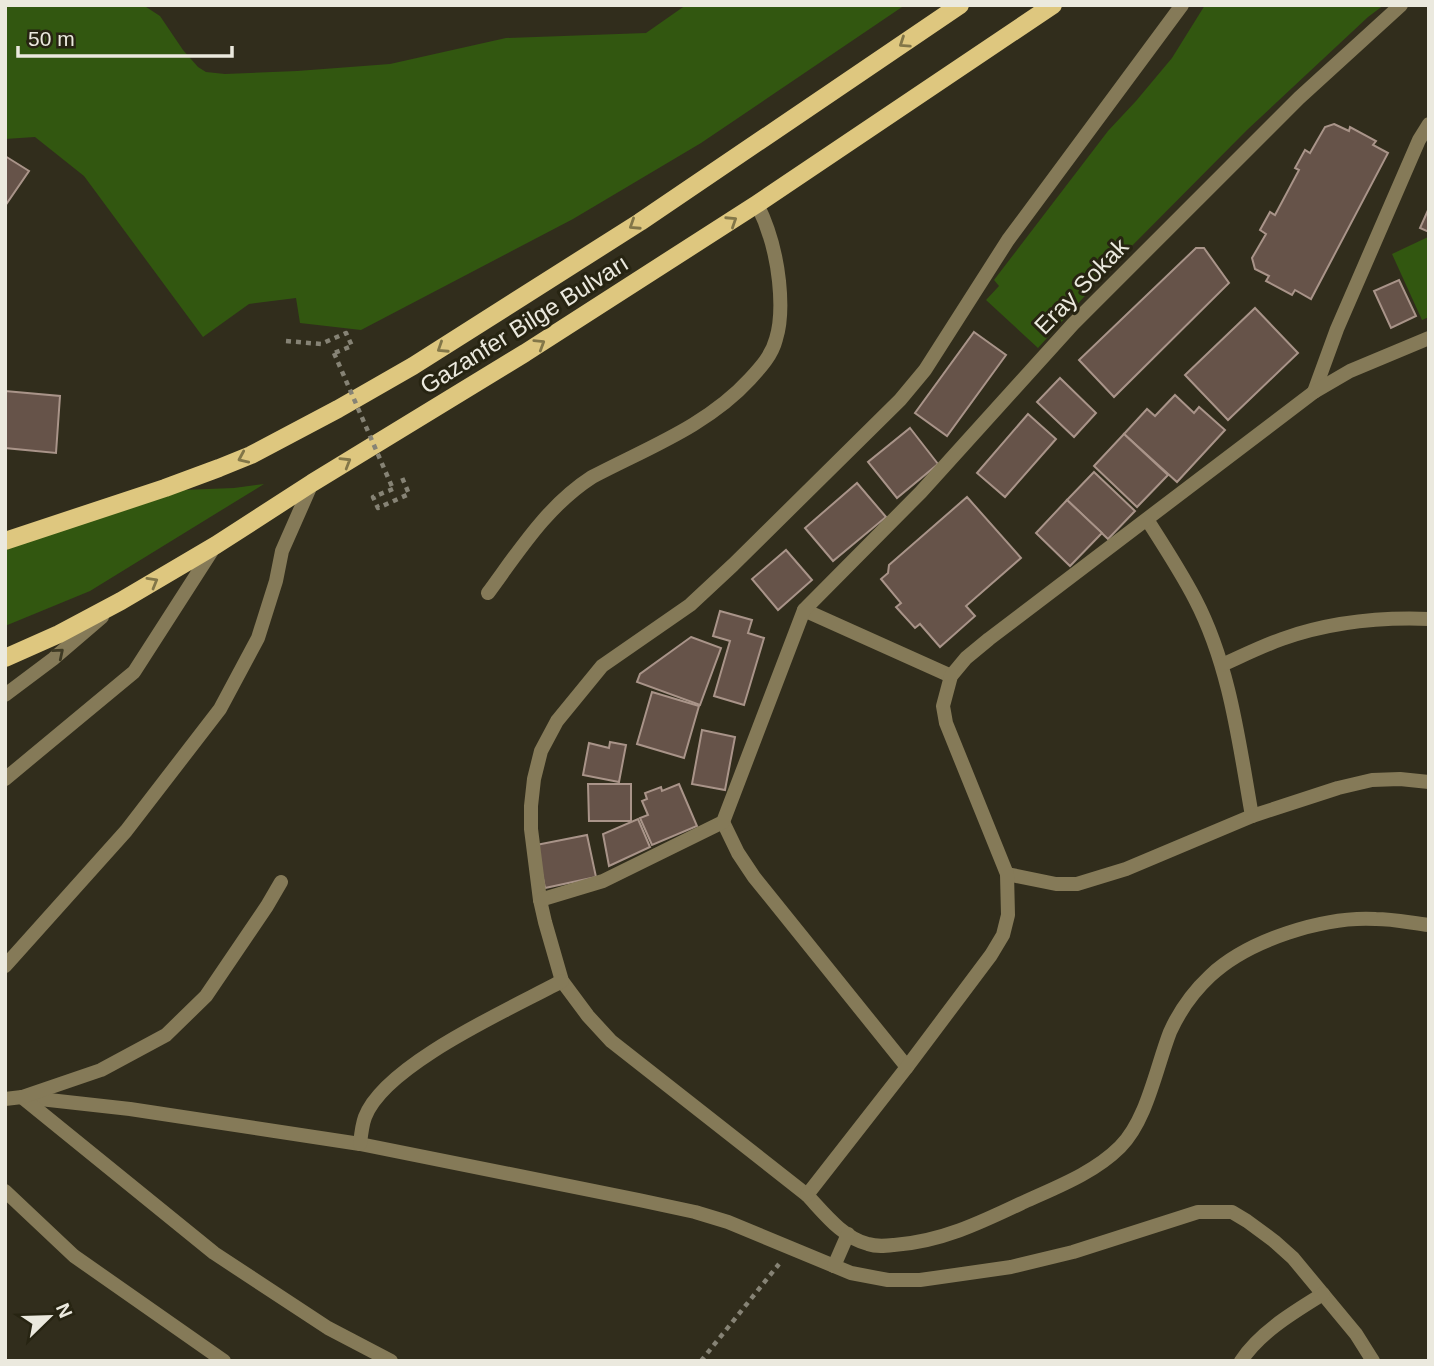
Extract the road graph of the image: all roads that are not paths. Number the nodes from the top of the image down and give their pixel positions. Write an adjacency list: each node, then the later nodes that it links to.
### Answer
1 (960, 5): 11 (main road, Gazanfer Bilge Bulvarı, one-way to 11)
2 (1053, 5): 6 (main road, Gazanfer Bilge Bulvarı)
3 (1182, 5): 27 (street)
4 (1401, 5): 15 (street, Eray Sokak)
5 (1429, 124): 8 (street)
6 (757, 204): 9 (main road, Gazanfer Bilge Bulvarı, one-way to 6); 13 (street)
7 (1429, 338): 8 (street)
8 (1314, 392): 10 (street)
9 (312, 483): 12 (main road, Gazanfer Bilge Bulvarı); 29 (street)
10 (1147, 520): 18 (street); 19 (street)
11 (5, 541)
12 (216, 545): 14 (main road, Gazanfer Bilge Bulvarı, one-way to 12); 21 (street)
13 (488, 593)
14 (121, 601): 17 (main road, Gazanfer Bilge Bulvarı); 20 (street, one-way to 14)
15 (804, 610): 19 (street); 24 (street)
16 (1429, 619): 18 (street)
17 (5, 658)
18 (1222, 665): 23 (street)
19 (951, 676): 25 (street)
20 (5, 695)
21 (5, 779)
22 (1429, 782): 23 (street)
23 (1252, 816): 25 (street)
24 (723, 822): 27 (street); 31 (street)
25 (1007, 874): 31 (street)
26 (281, 882): 32 (street)
27 (540, 900): 30 (street)
28 (1429, 925): 37 (street)
29 (5, 966)
30 (562, 981): 34 (street); 36 (street)
31 (907, 1067): 36 (street)
32 (22, 1097): 33 (street); 34 (street); 42 (street)
33 (5, 1099)
34 (359, 1144): 38 (street)
35 (5, 1191): 41 (street)
36 (807, 1195): 37 (street)
37 (848, 1234): 38 (street)
38 (834, 1266): 39 (street)
39 (1323, 1294): 40 (street); 43 (street)
40 (1245, 1358)
41 (224, 1361)
42 (391, 1361)
43 (1373, 1361)

